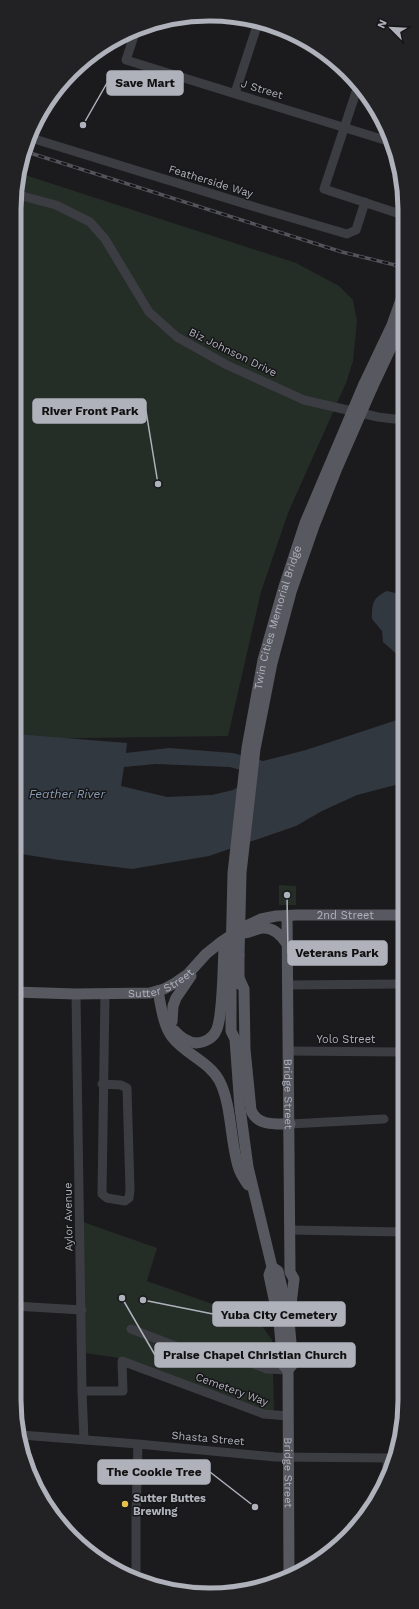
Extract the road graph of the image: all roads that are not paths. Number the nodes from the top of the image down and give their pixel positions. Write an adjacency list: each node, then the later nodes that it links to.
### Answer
1 (257, 27): 4 (street)
2 (134, 36): 4 (street, J Street)
3 (356, 92): 5 (street)
4 (235, 93): 5 (street, J Street)
5 (345, 127): 7 (street, J Street); 9 (street)
6 (34, 139): 9 (street, Featherside Way)
7 (385, 140)
8 (21, 196): 16 (street, Biz Johnson Drive)
9 (365, 202): 10 (street)
10 (398, 213)
11 (398, 307): 15 (main road, Twin Cities Memorial Bridge)
12 (398, 328): 14 (main road, Twin Cities Memorial Bridge)
13 (398, 336): 14 (main road, Twin Cities Memorial Bridge)
14 (395, 339): 15 (main road, Twin Cities Memorial Bridge)
15 (368, 386): 21 (main road, Twin Cities Memorial Bridge, bridge); 21 (main road, Twin Cities Memorial Bridge, bridge)
16 (398, 419)
17 (398, 915): 18 (main road, 2nd Street)
18 (287, 916): 19 (main road, Sutter Street); 20 (main road, Bridge Street)
19 (232, 934): 20 (main road); 22 (main road, Sutter Street)
20 (287, 944): 25 (main road, Bridge Street)
21 (231, 960): 23 (main road, Bridge Street); 30 (main road); 31 (main road, Bridge Street)
22 (199, 962): 26 (main road, Sutter Street); 30 (main road)
23 (239, 978): 31 (main road, Bridge Street); 36 (main road)
24 (398, 984): 25 (street)
25 (288, 985): 32 (main road, Bridge Street)
26 (161, 990): 29 (main road, Sutter Street); 30 (main road); 37 (main road)
27 (21, 992): 28 (main road, Sutter Street)
28 (76, 994): 29 (main road, Sutter Street); 42 (street, Aylor Avenue)
29 (105, 994): 34 (street)
30 (172, 1022)
31 (235, 1039): 37 (main road, Bridge Street)
32 (288, 1051): 33 (street, Yolo Street); 36 (main road, Bridge Street)
33 (398, 1052)
34 (102, 1084): 34 (street)
35 (384, 1119): 36 (street)
36 (290, 1124): 38 (main road, Bridge Street)
37 (253, 1194): 40 (main road, Bridge Street)
38 (290, 1230): 39 (street); 43 (main road, Bridge Street)
39 (398, 1232)
40 (272, 1267): 43 (main road, Bridge Street); 45 (main road, Bridge Street)
41 (21, 1306): 42 (street)
42 (82, 1310): 46 (street, Aylor Avenue)
43 (289, 1321): 45 (main road, Bridge Street)
44 (131, 1329): 45 (street)
45 (288, 1370): 47 (main road, Bridge Street)
46 (82, 1391): 47 (street, Cemetery Way); 49 (street, Aylor Avenue)
47 (288, 1416): 51 (main road, Bridge Street)
48 (25, 1436): 49 (street, Shasta Street)
49 (84, 1440): 50 (street, Shasta Street)
50 (138, 1444): 51 (street, Shasta Street); 54 (street)
51 (288, 1457): 52 (street, Shasta Street); 53 (main road, Bridge Street)
52 (389, 1458)
53 (289, 1571)
54 (136, 1574)

